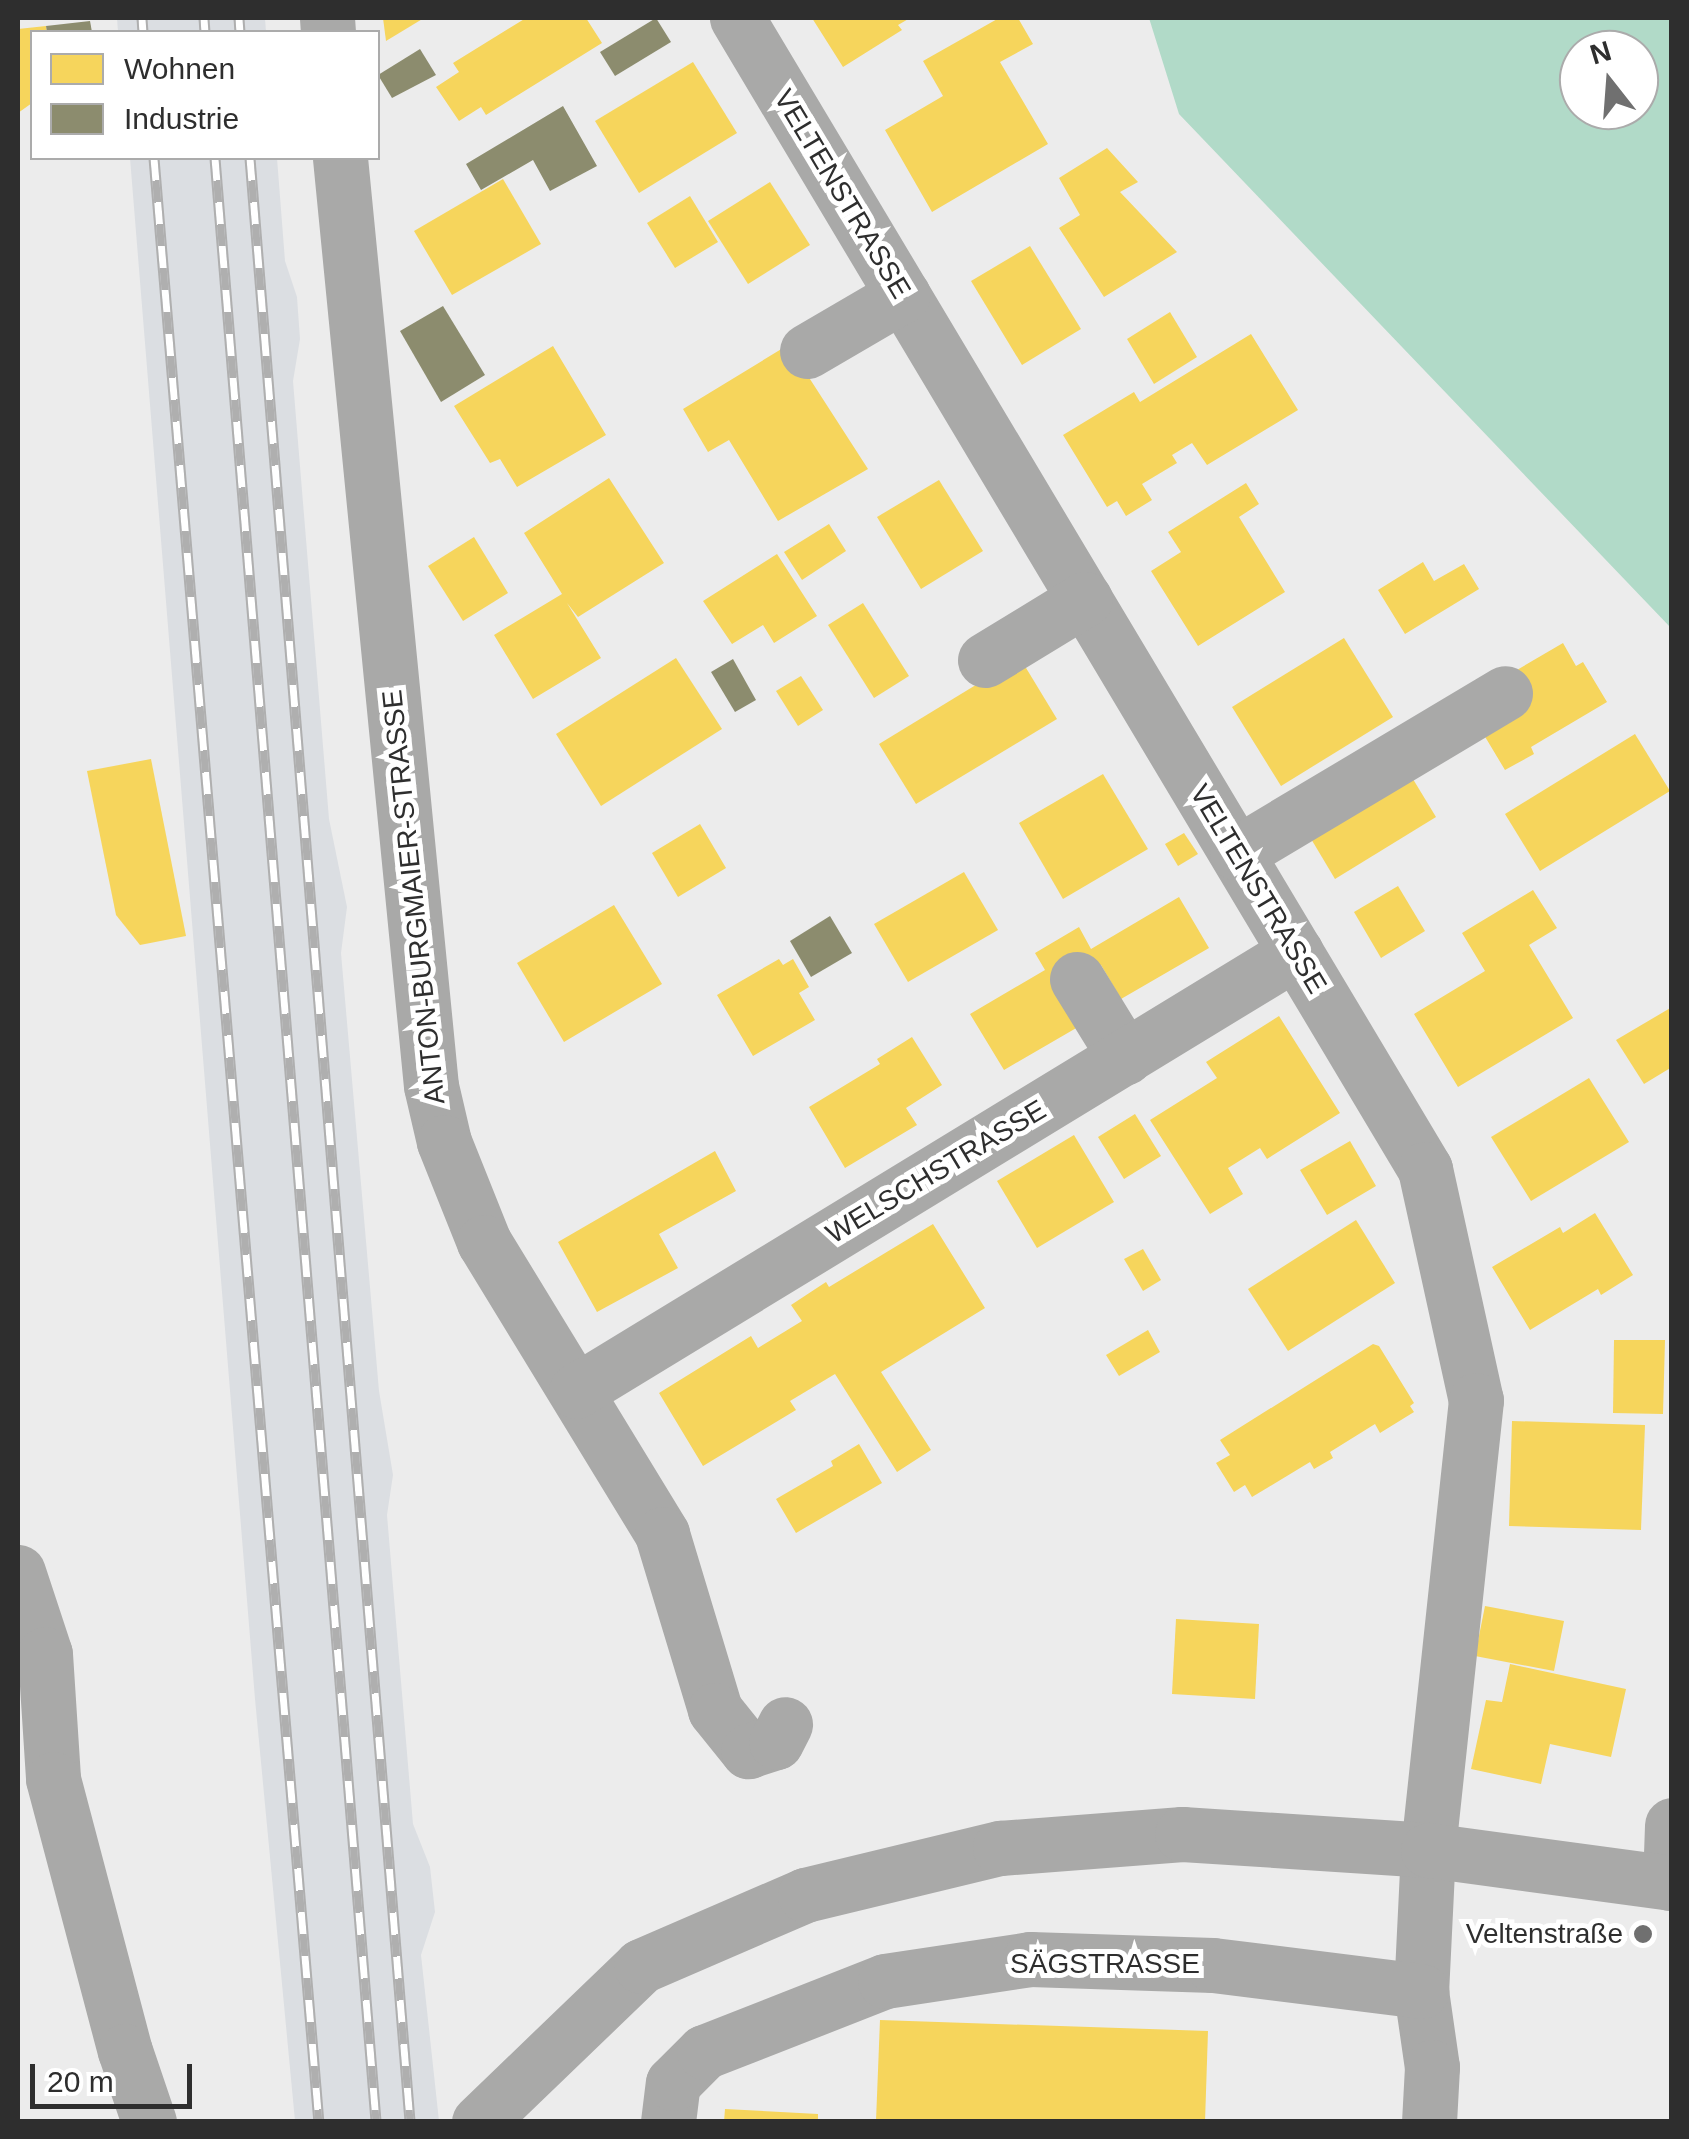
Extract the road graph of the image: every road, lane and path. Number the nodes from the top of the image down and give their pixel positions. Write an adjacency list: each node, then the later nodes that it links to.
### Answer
1 (737, 18): 3 (street, VELTENSTRASSE)
2 (340, 160): 12 (street, ANTON-BURGMAIER-STRASSE)
3 (903, 295): 4 (street); 5 (street, VELTENSTRASSE)
4 (806, 351)
5 (1085, 599): 6 (street); 8 (street, VELTENSTRASSE)
6 (985, 660)
7 (1505, 693): 8 (street)
8 (1237, 853): 9 (street, VELTENSTRASSE)
9 (1296, 952): 11 (street, WELSCHSTRASSE); 16 (street, VELTENSTRASSE)
10 (1077, 979): 11 (street)
11 (1125, 1057): 12 (street, WELSCHSTRASSE)
12 (576, 1391): 14 (street, ANTON-BURGMAIER-STRASSE)
13 (18, 1572): 19 (street)
14 (786, 1724)
15 (1672, 1824): 17 (street)
16 (1428, 1850): 17 (street); 18 (street); 20 (street)
17 (1671, 1883)
18 (1421, 1991): 21 (street, SÄGSTRASSE); 22 (street)
19 (149, 2122)
20 (479, 2122)
21 (668, 2122)
22 (1429, 2122)

